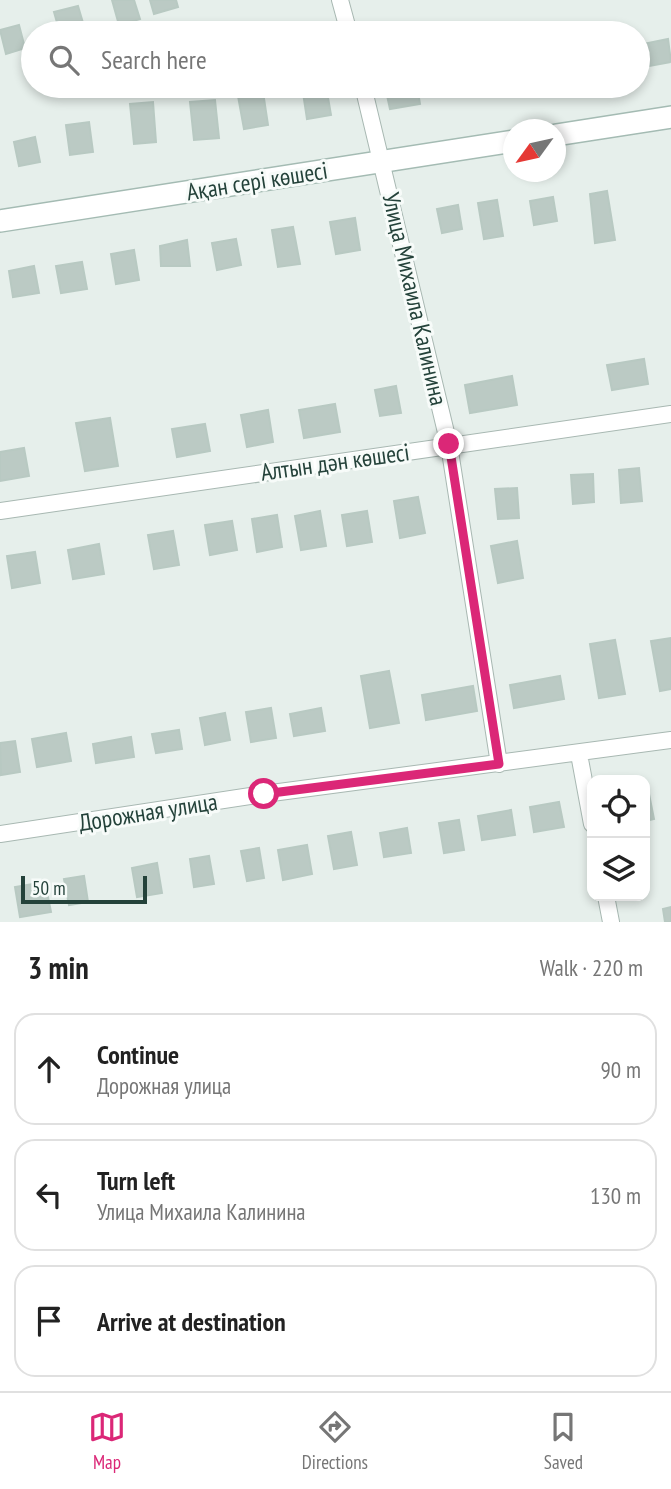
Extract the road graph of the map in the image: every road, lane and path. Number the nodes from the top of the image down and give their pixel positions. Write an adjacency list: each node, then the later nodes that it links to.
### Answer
1 (340, 0): 2 (street)
2 (346, 21)
3 (366, 98): 7 (street, Улица Михаила Калинина)
4 (671, 117): 5 (street)
5 (566, 133)
6 (503, 143): 7 (street, Ақан сері көшесі)
7 (383, 162): 8 (street, Ақан сері көшесі); 10 (street, Улица Михаила Калинина)
8 (0, 220)
9 (671, 414): 10 (street, Алтын дән көшесі)
10 (449, 444): 11 (street, Алтын дән көшесі); 14 (street, Улица Михаила Калинина)
11 (0, 512)
12 (671, 740): 13 (street, Дорожная улица)
13 (579, 754): 14 (street, Дорожная улица); 15 (street)
14 (499, 764): 16 (street, Дорожная улица)
15 (587, 797)
16 (0, 834)
17 (607, 901): 18 (street)
18 (611, 922)

